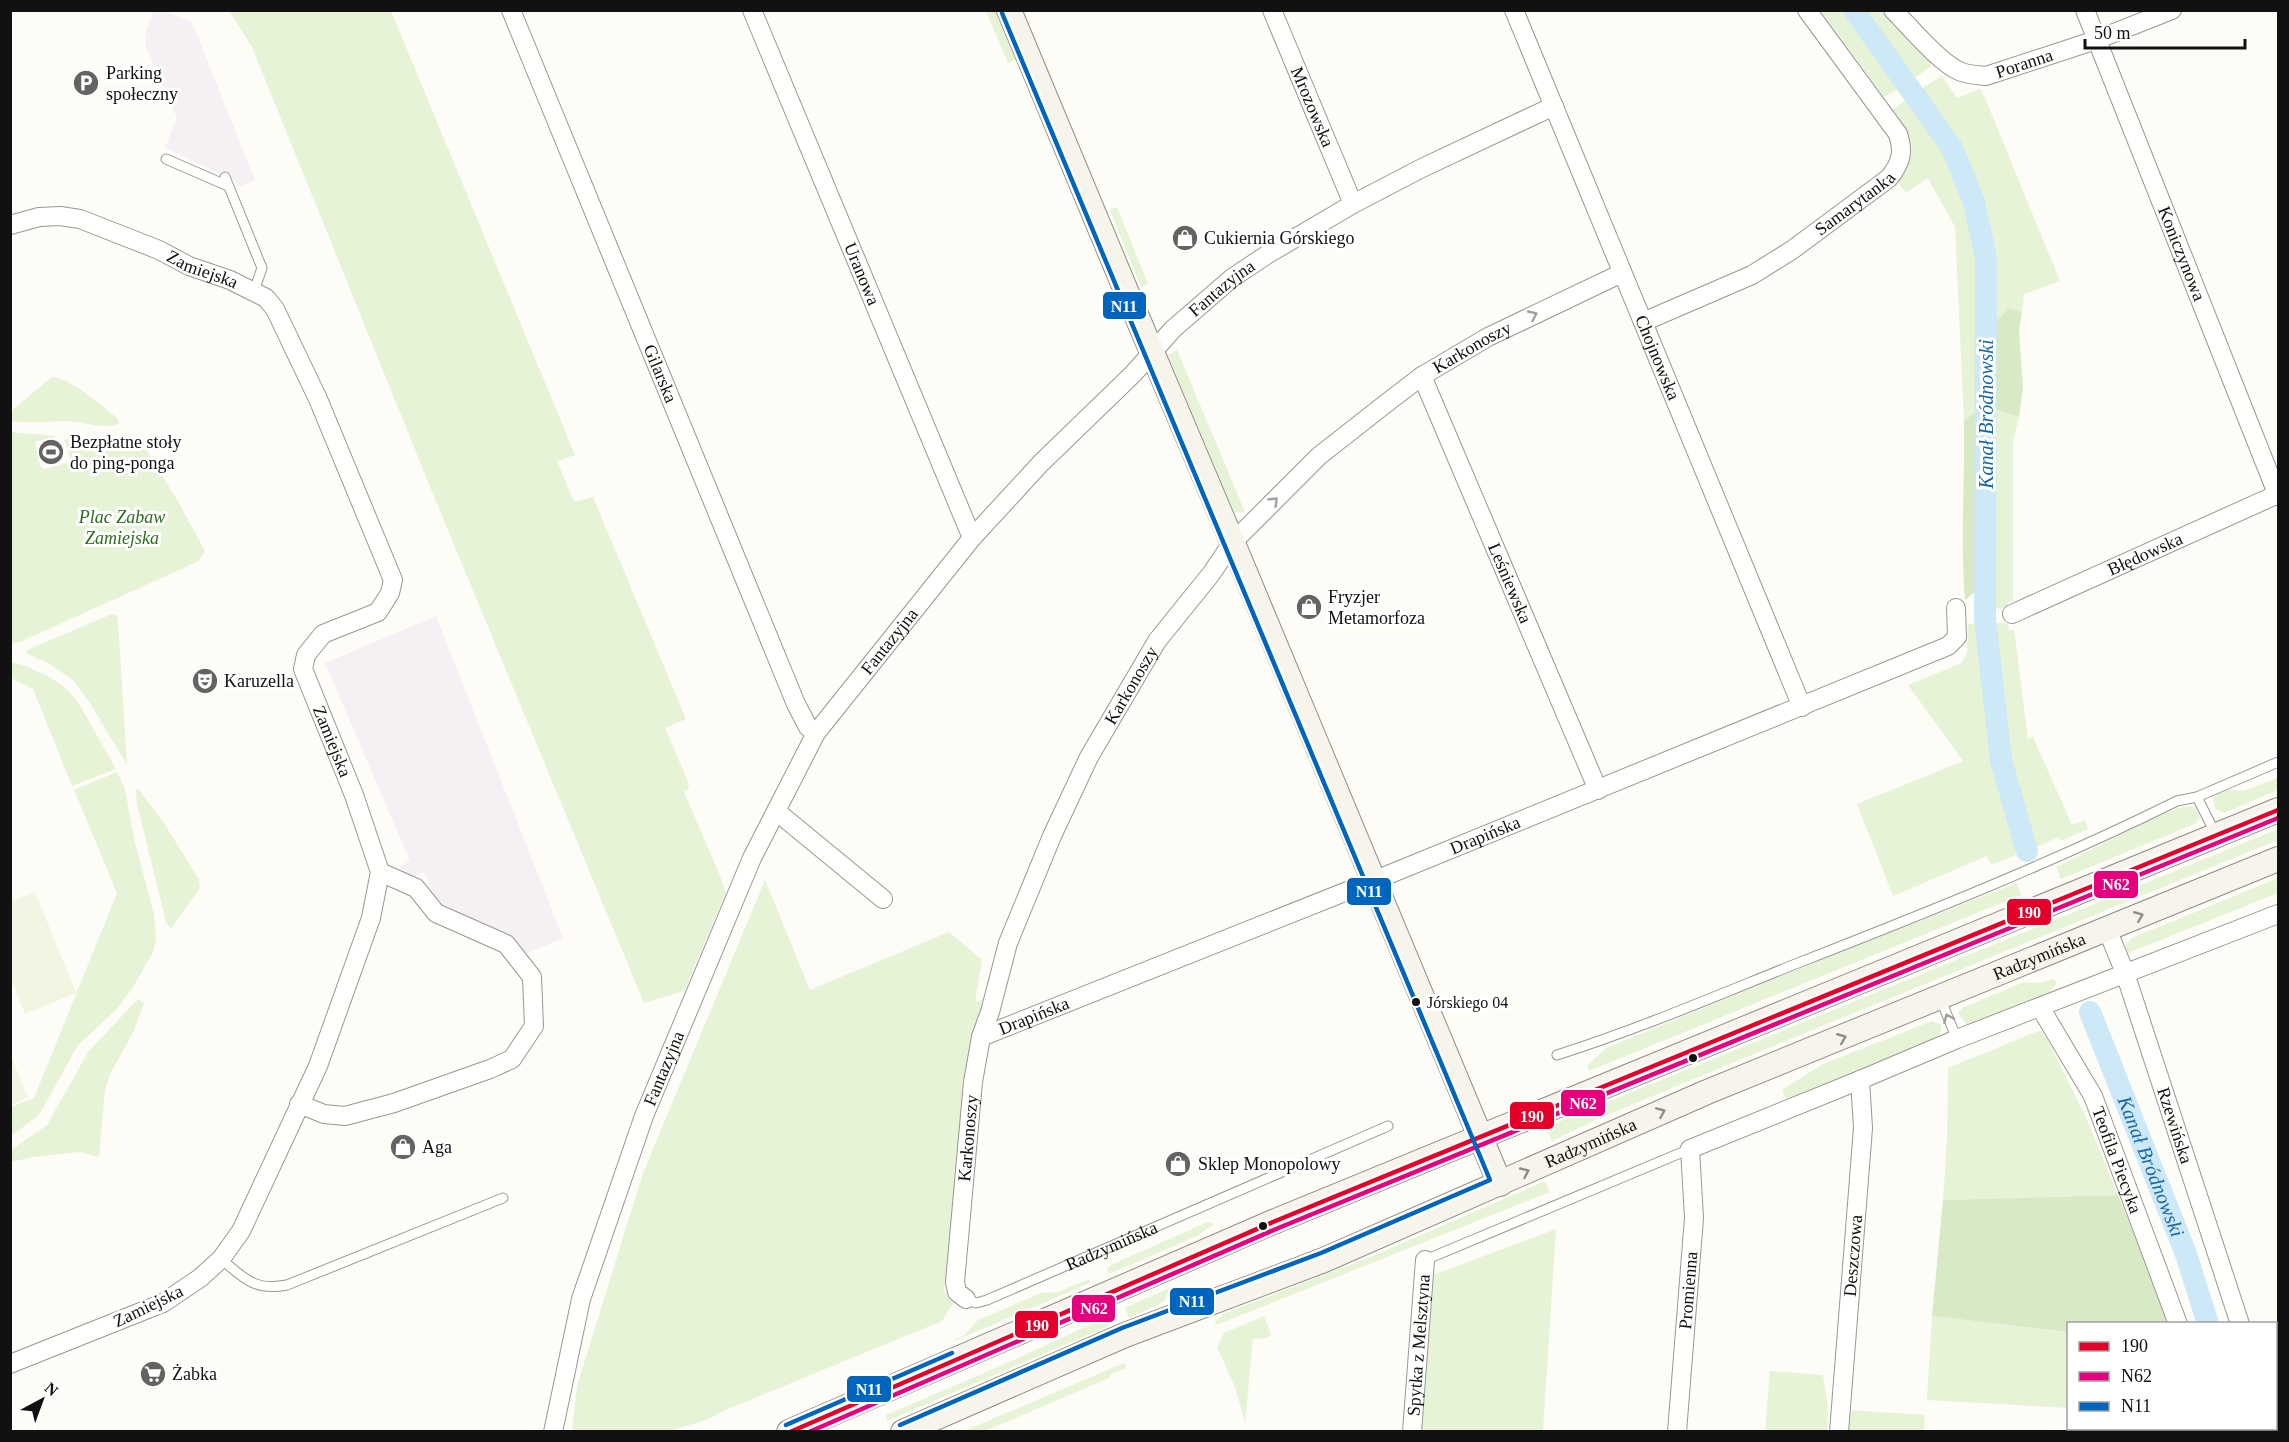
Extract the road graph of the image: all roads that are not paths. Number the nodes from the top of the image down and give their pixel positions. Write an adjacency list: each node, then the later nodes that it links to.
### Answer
1 (511, 10): 26 (street, Gilarska)
2 (752, 10): 21 (street, Uranowa)
3 (1009, 10): 18 (main road)
4 (1272, 10): 13 (street, Mrozowska)
5 (1514, 10): 11 (street, Chojnowska)
6 (1807, 10): 17 (street, Samarytanka)
7 (1893, 10): 10 (street, Poranna)
8 (2085, 10): 10 (street, Koniczynowa)
9 (2172, 10): 10 (street, Poranna)
10 (2096, 40): 20 (street, Koniczynowa)
11 (1554, 106): 13 (street, Fantazyjna); 15 (street, Chojnowska)
12 (166, 159): 16 (lane)
13 (1353, 204): 18 (street, Fantazyjna)
14 (10, 225): 16 (street, Zamiejska)
15 (1622, 273): 17 (street, Chojnowska); 19 (street, Karkonoszy, one-way to 15)
16 (254, 291): 34 (street, Zamiejska)
17 (1643, 322): 25 (street, Chojnowska)
18 (1152, 352): 21 (street, Fantazyjna); 22 (main road)
19 (1422, 376): 22 (street, Karkonoszy, one-way to 19); 28 (street, Leśniewska)
20 (2278, 495): 24 (street, Błędowska)
21 (972, 538): 26 (street, Fantazyjna)
22 (1232, 543): 35 (main road); 42 (street, Karkonoszy)
23 (1956, 608): 25 (street, Drapińska)
24 (2012, 614)
25 (1802, 707): 28 (street, Drapińska)
26 (816, 733): 31 (street, Fantazyjna)
27 (2278, 762): 29 (lane)
28 (1598, 790): 35 (street, Drapińska)
29 (2197, 797): 32 (lane); 44 (lane)
30 (2278, 810): 32 (main road)
31 (776, 811): 36 (street); 59 (street, Fantazyjna)
32 (2216, 835): 48 (main road)
33 (2278, 859): 38 (main road, Radzymińska, one-way to 33)
34 (380, 872): 46 (street, Zamiejska); 46 (street)
35 (1372, 881): 42 (street, Drapińska); 48 (main road)
36 (883, 899)
37 (2278, 914): 39 (street)
38 (2107, 929): 39 (street, Rzewińska); 40 (main road, Radzymińska)
39 (2125, 974): 41 (street); 56 (street, Rzewińska)
40 (1940, 998): 43 (lane, one-way to 40); 50 (main road, Radzymińska, one-way to 40)
41 (2040, 1007): 43 (street); 55 (street, Teofila Piecyka)
42 (981, 1037): 54 (street, Karkonoszy)
43 (1957, 1039): 45 (street)
44 (1557, 1054)
45 (1860, 1080): 49 (street); 63 (street, Deszczowa)
46 (299, 1104): 52 (street, Zamiejska)
47 (1388, 1126): 54 (lane, Radzymińska)
48 (1480, 1137): 50 (main road); 58 (main road)
49 (1690, 1149): 53 (lane); 62 (street, Promienna)
50 (1500, 1184): 60 (main road, Radzymińska)
51 (502, 1198): 52 (lane)
52 (221, 1259): 57 (street, Zamiejska)
53 (1425, 1260): 61 (street, Spytka z Melsztyna)
54 (966, 1299)
55 (2178, 1322)
56 (2240, 1322)
57 (10, 1364)
58 (797, 1430)
59 (553, 1431)
60 (903, 1431)
61 (1412, 1431)
62 (1677, 1431)
63 (1839, 1431)

